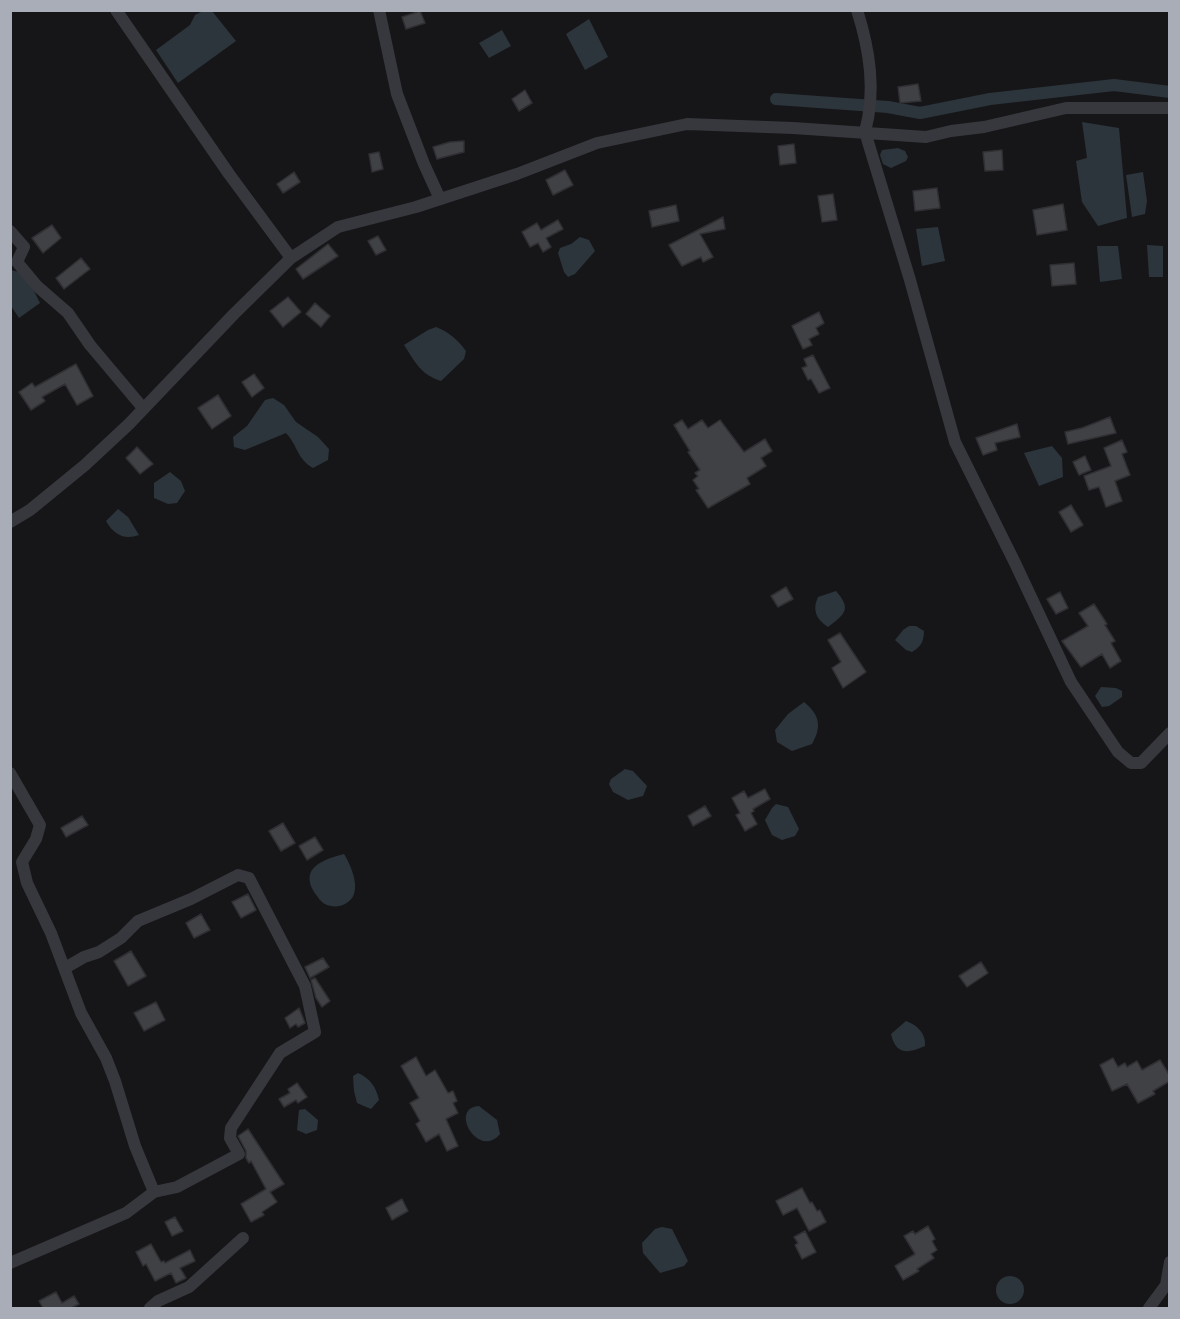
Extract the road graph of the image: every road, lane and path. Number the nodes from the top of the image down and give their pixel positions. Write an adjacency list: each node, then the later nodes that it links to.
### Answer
1 (116, 10): 8 (street)
2 (379, 10): 6 (street)
3 (857, 10): 5 (street)
4 (1170, 108): 5 (street)
5 (865, 132): 6 (street); 11 (street)
6 (438, 196): 8 (street)
7 (10, 231): 9 (street)
8 (291, 258): 9 (street)
9 (143, 408): 10 (street)
10 (10, 522)
11 (1170, 733)
12 (10, 773): 13 (street)
13 (65, 968): 14 (street); 14 (street)
14 (154, 1192): 17 (street)
15 (243, 1238): 18 (street)
16 (1170, 1262): 19 (street)
17 (10, 1263)
18 (150, 1308)
19 (1149, 1308)

